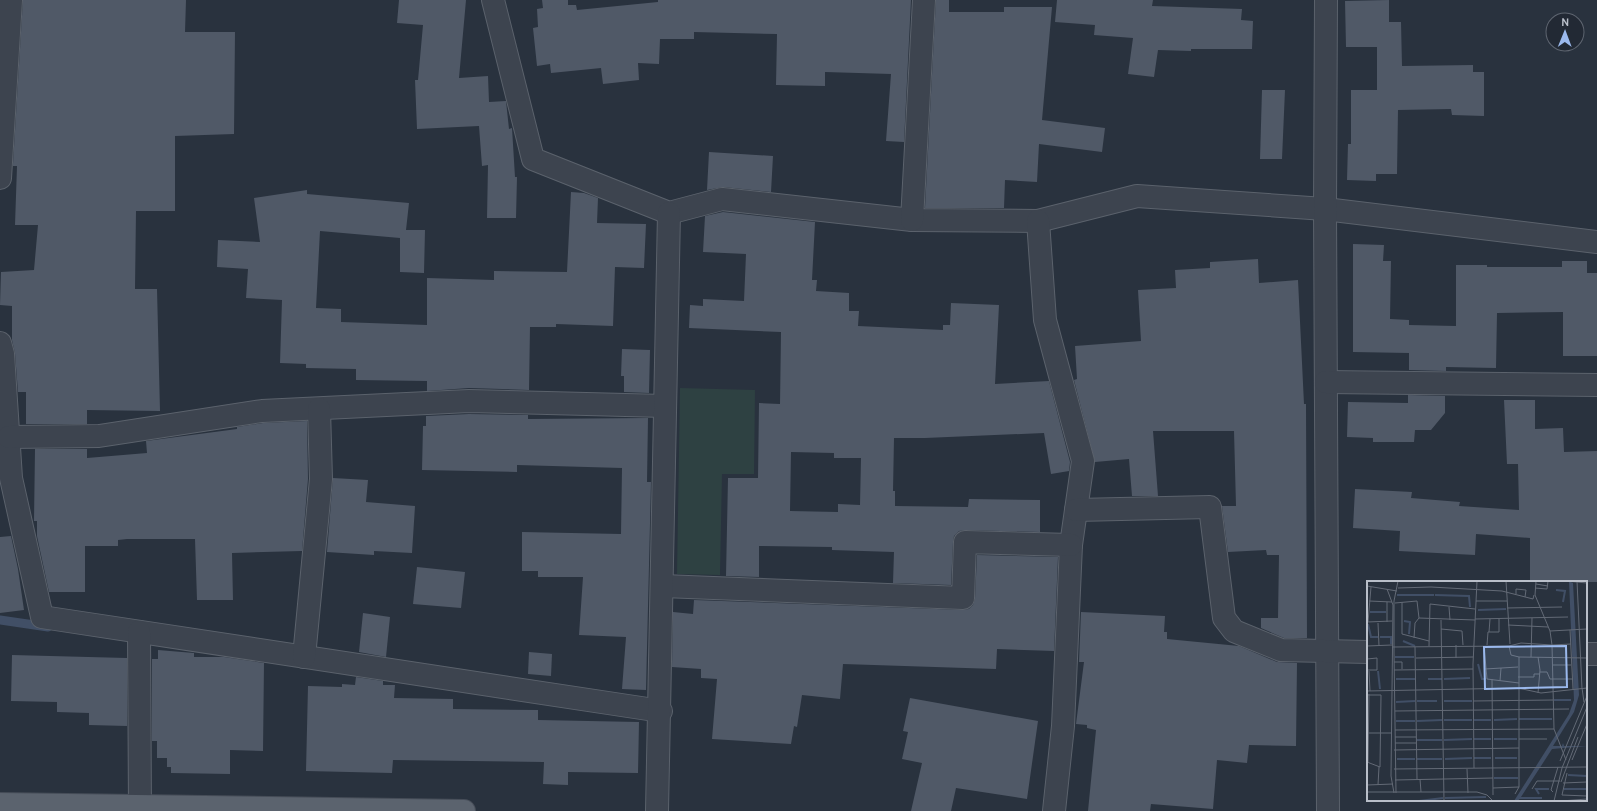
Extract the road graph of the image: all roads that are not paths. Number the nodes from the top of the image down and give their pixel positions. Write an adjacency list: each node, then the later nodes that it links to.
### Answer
1 (12, 0): 5 (street)
2 (493, 0): 7 (street)
3 (924, 0): 8 (street)
4 (1326, 0): 6 (street)
5 (0, 178)
6 (1325, 209): 9 (street); 10 (street); 12 (street)
7 (669, 213): 8 (street); 14 (street)
8 (912, 220): 9 (street)
9 (1038, 221): 17 (street)
10 (1597, 242)
11 (0, 343): 16 (street)
12 (1326, 382): 13 (street); 21 (street)
13 (1597, 385)
14 (665, 406): 15 (street); 19 (street)
15 (319, 409): 16 (street); 23 (street)
16 (9, 437): 20 (street)
17 (1076, 510): 18 (street); 21 (street)
18 (1071, 545): 19 (street); 29 (street)
19 (662, 586): 24 (street)
20 (139, 632): 23 (street); 26 (street)
21 (1328, 651): 22 (street); 30 (street)
22 (1367, 652)
23 (304, 657): 24 (street)
24 (661, 711): 28 (street)
25 (0, 804): 26 (main road)
26 (140, 808): 27 (main road)
27 (464, 811)
28 (658, 811)
29 (1054, 811)
30 (1328, 811)

